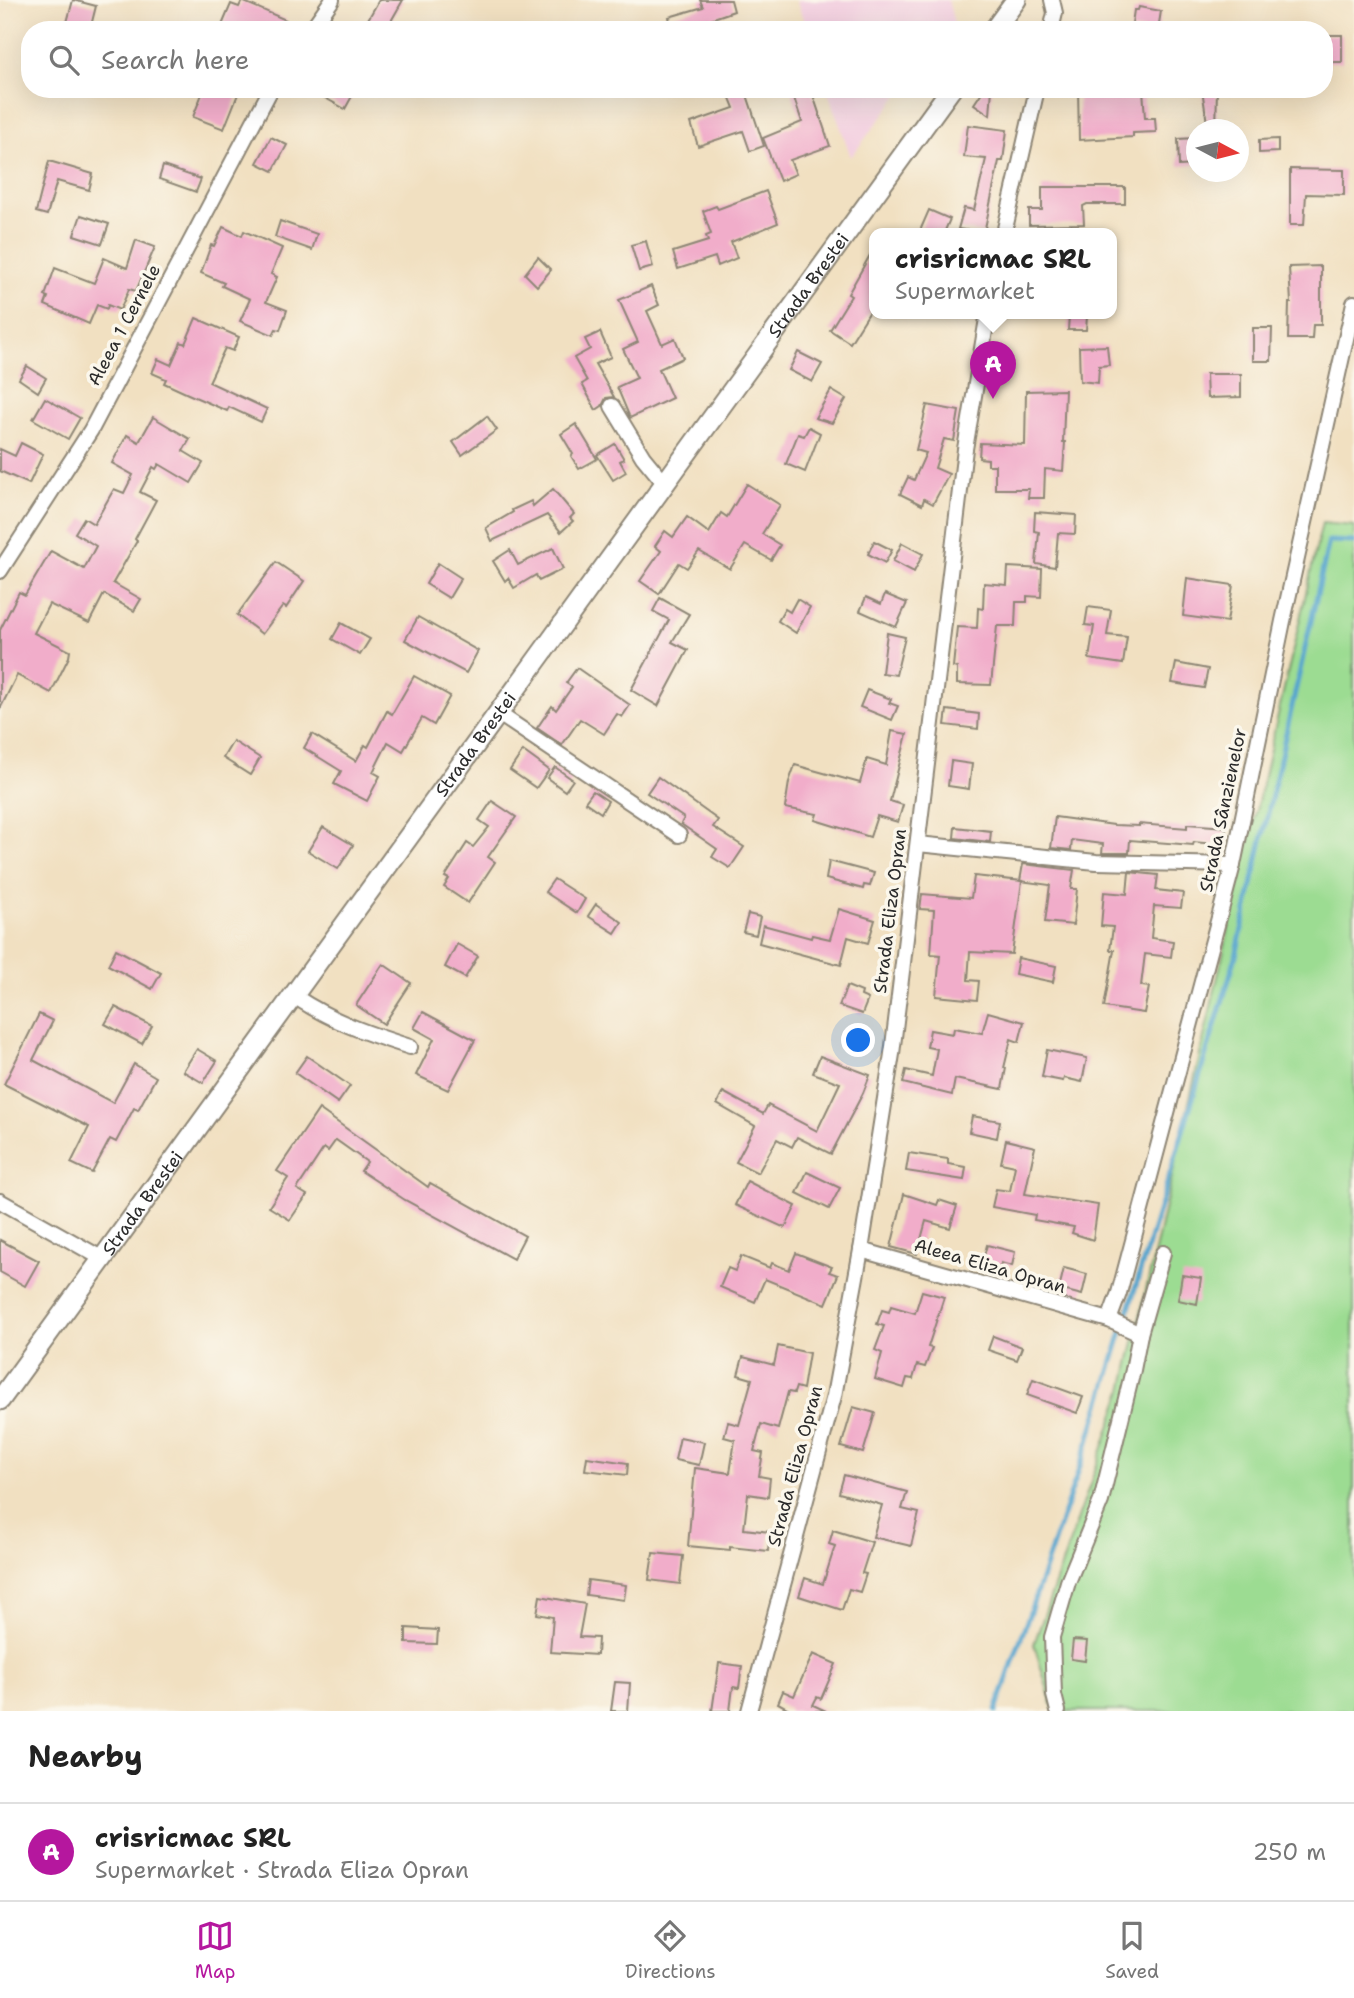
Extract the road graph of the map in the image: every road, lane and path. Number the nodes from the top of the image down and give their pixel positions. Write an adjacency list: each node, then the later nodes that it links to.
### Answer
1 (332, 0): 4 (street)
2 (1016, 0): 5 (main road)
3 (1052, 0): 6 (street)
4 (318, 21)
5 (1001, 21)
6 (1053, 21)
7 (266, 98): 15 (street, Aleea 1 Cernele)
8 (945, 98): 14 (main road, Strada Brestei)
9 (1035, 98): 10 (street)
10 (1005, 228)
11 (1354, 303): 19 (street, Strada Sânzienelor)
12 (987, 319): 18 (street, Strada Eliza Opran)
13 (611, 406): 14 (street)
14 (666, 485): 16 (main road, Strada Brestei)
15 (0, 571)
16 (499, 714): 17 (street); 20 (main road, Strada Brestei)
17 (680, 835)
18 (918, 844): 19 (street); 23 (street, Strada Eliza Opran)
19 (1233, 865): 26 (street, Strada Sânzienelor)
20 (294, 996): 21 (street); 25 (main road, Strada Brestei)
21 (410, 1047)
22 (0, 1201): 25 (street)
23 (861, 1250): 26 (street, Aleea Eliza Opran); 29 (street, Strada Eliza Opran)
24 (1163, 1253): 27 (street)
25 (103, 1259): 28 (main road, Strada Brestei)
26 (1109, 1320): 27 (street, Aleea Eliza Opran)
27 (1140, 1334): 30 (street)
28 (0, 1400)
29 (749, 1711)
30 (1058, 1711)

